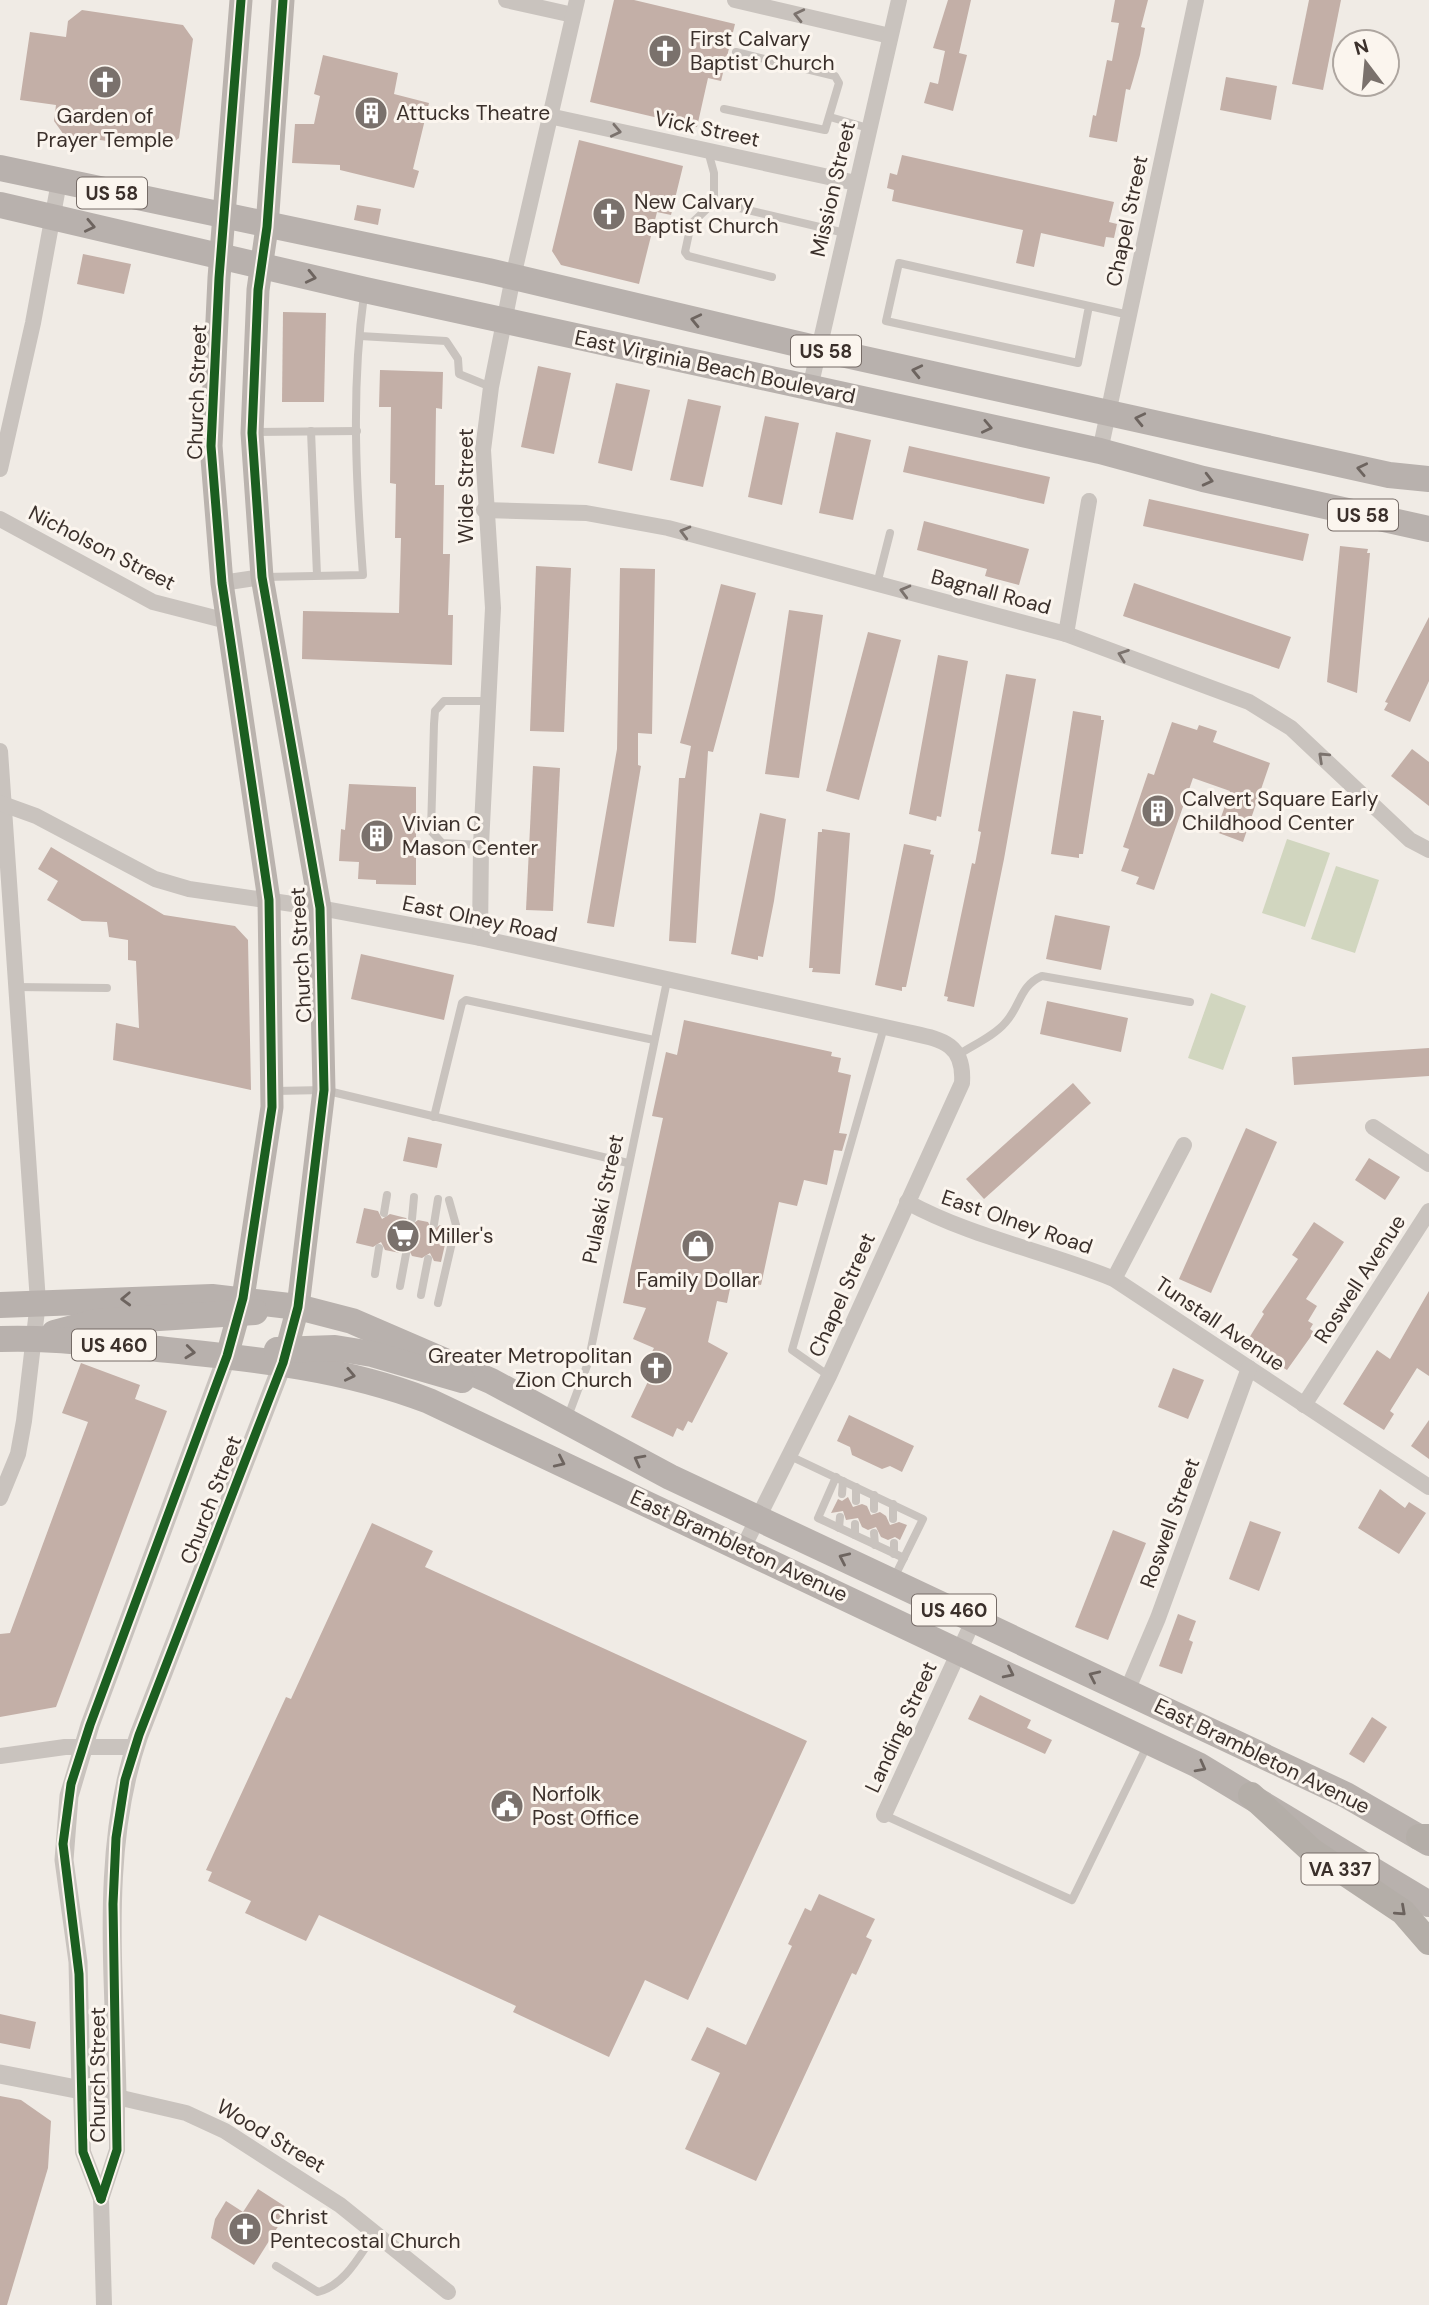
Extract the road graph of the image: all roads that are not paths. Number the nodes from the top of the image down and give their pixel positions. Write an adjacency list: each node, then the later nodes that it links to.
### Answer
1 (241, 0): 20 (main road, Church Street)
2 (283, 0): 22 (main road, Church Street)
3 (506, 0): 7 (street)
4 (735, 0): 8 (street, one-way to 4)
5 (899, 0): 8 (street, Mission Street)
6 (1196, 0): 30 (street, Chapel Street)
7 (575, 7): 11 (street, Wide Street)
8 (890, 36): 13 (street, Mission Street)
9 (736, 52): 12 (lane)
10 (724, 109): 12 (lane)
11 (550, 116): 14 (street, Vick Street, one-way to 14); 26 (street, Wide Street)
12 (830, 117): 13 (lane)
13 (868, 128): 17 (street, Mission Street)
14 (708, 151): 17 (street, Vick Street); 18 (lane)
15 (0, 168): 16 (main road, East Virginia Beach Boulevard / US 58)
16 (59, 182): 20 (main road, East Virginia Beach Boulevard / US 58); 21 (street)
17 (856, 183): 23 (street, Mission Street)
18 (714, 202): 23 (lane); 27 (lane)
19 (0, 205): 21 (main road, East Virginia Beach Boulevard / US 58)
20 (224, 217): 22 (main road, East Virginia Beach Boulevard / US 58); 24 (main road, Church Street)
21 (53, 218): 24 (main road, East Virginia Beach Boulevard / US 58, one-way to 24); 41 (street)
22 (267, 227): 25 (main road, Church Street); 26 (main road, East Virginia Beach Boulevard / US 58)
23 (845, 233): 33 (street, Mission Street)
24 (221, 254): 25 (main road, East Virginia Beach Boulevard / US 58); 50 (main road, Church Street)
25 (262, 264): 28 (main road, East Virginia Beach Boulevard / US 58, one-way to 28); 39 (main road, Church Street)
26 (513, 277): 31 (street, Wide Street); 33 (main road, East Virginia Beach Boulevard / US 58, one-way to 26)
27 (772, 277)
28 (365, 290): 31 (main road, East Virginia Beach Boulevard / US 58); 32 (lane)
29 (1089, 306): 29 (lane); 30 (lane)
30 (1129, 315): 36 (street, Chapel Street)
31 (504, 320): 34 (street, Wide Street); 35 (main road, East Virginia Beach Boulevard / US 58)
32 (360, 336): 34 (lane); 38 (lane)
33 (819, 349): 35 (street, Mission Street); 36 (main road, East Virginia Beach Boulevard / US 58, one-way to 33)
34 (491, 387): 44 (street, Wide Street)
35 (810, 388): 40 (main road, East Virginia Beach Boulevard / US 58, one-way to 40)
36 (1109, 412): 40 (street, Chapel Street); 42 (main road, East Virginia Beach Boulevard / US 58, one-way to 36)
37 (311, 430): 38 (lane); 39 (lane); 48 (lane)
38 (357, 431): 48 (lane)
39 (252, 432): 49 (main road, Church Street)
40 (1101, 452): 46 (main road, East Virginia Beach Boulevard / US 58, one-way to 46)
41 (0, 469)
42 (1429, 479)
43 (1089, 501): 53 (street)
44 (484, 510): 51 (street, Bagnall Road, one-way to 44); 54 (street, Wide Street)
45 (0, 519): 52 (street, Nicholson Street)
46 (1429, 529)
47 (890, 533): 51 (lane)
48 (317, 575): 49 (lane)
49 (262, 577): 50 (street); 60 (main road, Church Street)
50 (222, 583): 52 (main road, Church Street)
51 (877, 584): 53 (street, Bagnall Road, one-way to 51)
52 (227, 621): 59 (main road, Church Street)
53 (1066, 634): 58 (street, Bagnall Road, one-way to 53)
54 (488, 701): 57 (street, Wide Street); 57 (lane)
55 (0, 751): 56 (street)
56 (2, 804): 59 (street, East Olney Road); 63 (street)
57 (481, 845): 61 (street, Wide Street)
58 (1429, 850)
59 (269, 900): 60 (street, East Olney Road); 70 (main road, Church Street)
60 (320, 908): 61 (street, East Olney Road); 69 (main road, Church Street)
61 (480, 938): 62 (street, East Olney Road)
62 (667, 981): 66 (street, East Olney Road); 67 (lane, Pulaski Street)
63 (15, 986): 64 (lane); 92 (street)
64 (107, 988)
65 (1190, 1002): 68 (lane)
66 (884, 1027): 68 (street, East Olney Road); 102 (lane)
67 (653, 1040): 71 (lane); 74 (lane, Pulaski Street)
68 (958, 1055): 80 (street, Chapel Street)
69 (324, 1090): 70 (lane); 71 (lane); 96 (main road, Church Street)
70 (272, 1091): 95 (main road, Church Street)
71 (434, 1117): 74 (lane)
72 (1373, 1127): 75 (street)
73 (1184, 1145): 89 (street)
74 (628, 1163): 105 (lane, Pulaski Street)
75 (1429, 1164)
76 (387, 1195): 82 (lane)
77 (414, 1197): 83 (lane)
78 (438, 1199): 84 (lane)
79 (449, 1200): 93 (lane)
80 (907, 1202): 89 (street, East Olney Road); 102 (street, Chapel Street)
81 (1429, 1211): 104 (street, Roswell Avenue)
82 (384, 1213)
83 (412, 1219)
84 (434, 1224)
85 (379, 1248): 88 (lane)
86 (406, 1254): 90 (lane)
87 (428, 1259): 91 (lane)
88 (375, 1273)
89 (1114, 1279): 101 (street, Tunstall Avenue)
90 (400, 1286)
91 (421, 1295)
92 (37, 1302): 94 (main road, East Brambleton Avenue / US 460); 95 (main road, East Brambleton Avenue / US 460, one-way to 92); 98 (street)
93 (438, 1303)
94 (0, 1305)
95 (241, 1306): 96 (main road, East Brambleton Avenue / US 460); 98 (main road); 99 (main road, Church Street)
96 (299, 1307): 100 (main road, Church Street); 103 (main road, East Brambleton Avenue / US 460)
97 (0, 1339): 98 (main road, East Brambleton Avenue / US 460)
98 (32, 1339): 99 (main road, East Brambleton Avenue / US 460, one-way to 99); 112 (street)
99 (227, 1356): 100 (main road, East Brambleton Avenue / US 460); 133 (street, Church Street)
100 (285, 1357): 103 (main road); 126 (main road, East Brambleton Avenue / US 460, one-way to 126); 134 (street, Church Street)
101 (1249, 1368): 104 (street, Tunstall Avenue); 131 (street, Roswell Street)
102 (829, 1376): 106 (street, Chapel Street)
103 (491, 1381): 105 (main road, East Brambleton Avenue / US 460)
104 (1304, 1405): 109 (street, Tunstall Avenue)
105 (566, 1422): 117 (main road, East Brambleton Avenue / US 460, one-way to 105)
106 (790, 1456): 107 (lane); 117 (street, Chapel Street)
107 (840, 1479): 108 (lane); 110 (lane); 121 (lane)
108 (856, 1487): 111 (lane); 113 (lane)
109 (1429, 1487)
110 (842, 1494)
111 (874, 1495): 114 (lane); 115 (lane)
112 (0, 1498)
113 (856, 1501)
114 (893, 1504): 118 (lane); 128 (lane)
115 (874, 1509)
116 (840, 1517): 120 (lane)
117 (758, 1518): 121 (main road, East Brambleton Avenue / US 460); 126 (street, Chapel Street)
118 (893, 1519)
119 (855, 1524): 123 (lane)
120 (839, 1528): 121 (lane); 123 (lane)
121 (813, 1530): 128 (main road, East Brambleton Avenue / US 460, one-way to 121)
122 (874, 1533): 125 (lane)
123 (855, 1535): 125 (lane)
124 (894, 1543): 127 (lane)
125 (875, 1545): 127 (lane)
126 (743, 1548): 130 (main road, East Brambleton Avenue / US 460)
127 (894, 1554): 128 (lane)
128 (898, 1569): 129 (main road, East Brambleton Avenue / US 460)
129 (974, 1619): 130 (street, Landing Street); 131 (main road, East Brambleton Avenue / US 460, one-way to 129)
130 (960, 1650): 132 (main road, East Brambleton Avenue / US 460, one-way to 132); 137 (street, Landing Street)
131 (1127, 1691): 138 (main road, East Brambleton Avenue / US 460)
132 (1149, 1741): 136 (main road, East Brambleton Avenue / US 460, one-way to 136); 137 (lane)
133 (82, 1746): 134 (street); 135 (street); 142 (street, Church Street)
134 (134, 1747): 143 (street, Church Street)
135 (0, 1756)
136 (1251, 1795): 139 (main road, East Brambleton Avenue / US 460); 140 (highway, VA 337, one-way to 140)
137 (884, 1815)
138 (1426, 1839)
139 (1429, 1904)
140 (1429, 1942)
141 (0, 2074): 142 (street, Wood Street)
142 (81, 2090): 143 (street, Wood Street); 144 (street, Church Street)
143 (117, 2097): 144 (street, Church Street); 145 (street, Wood Street)
144 (101, 2199): 148 (street, Church Street)
145 (374, 2235): 146 (lane); 147 (street, Wood Street)
146 (276, 2266)
147 (448, 2292)
148 (104, 2305)

